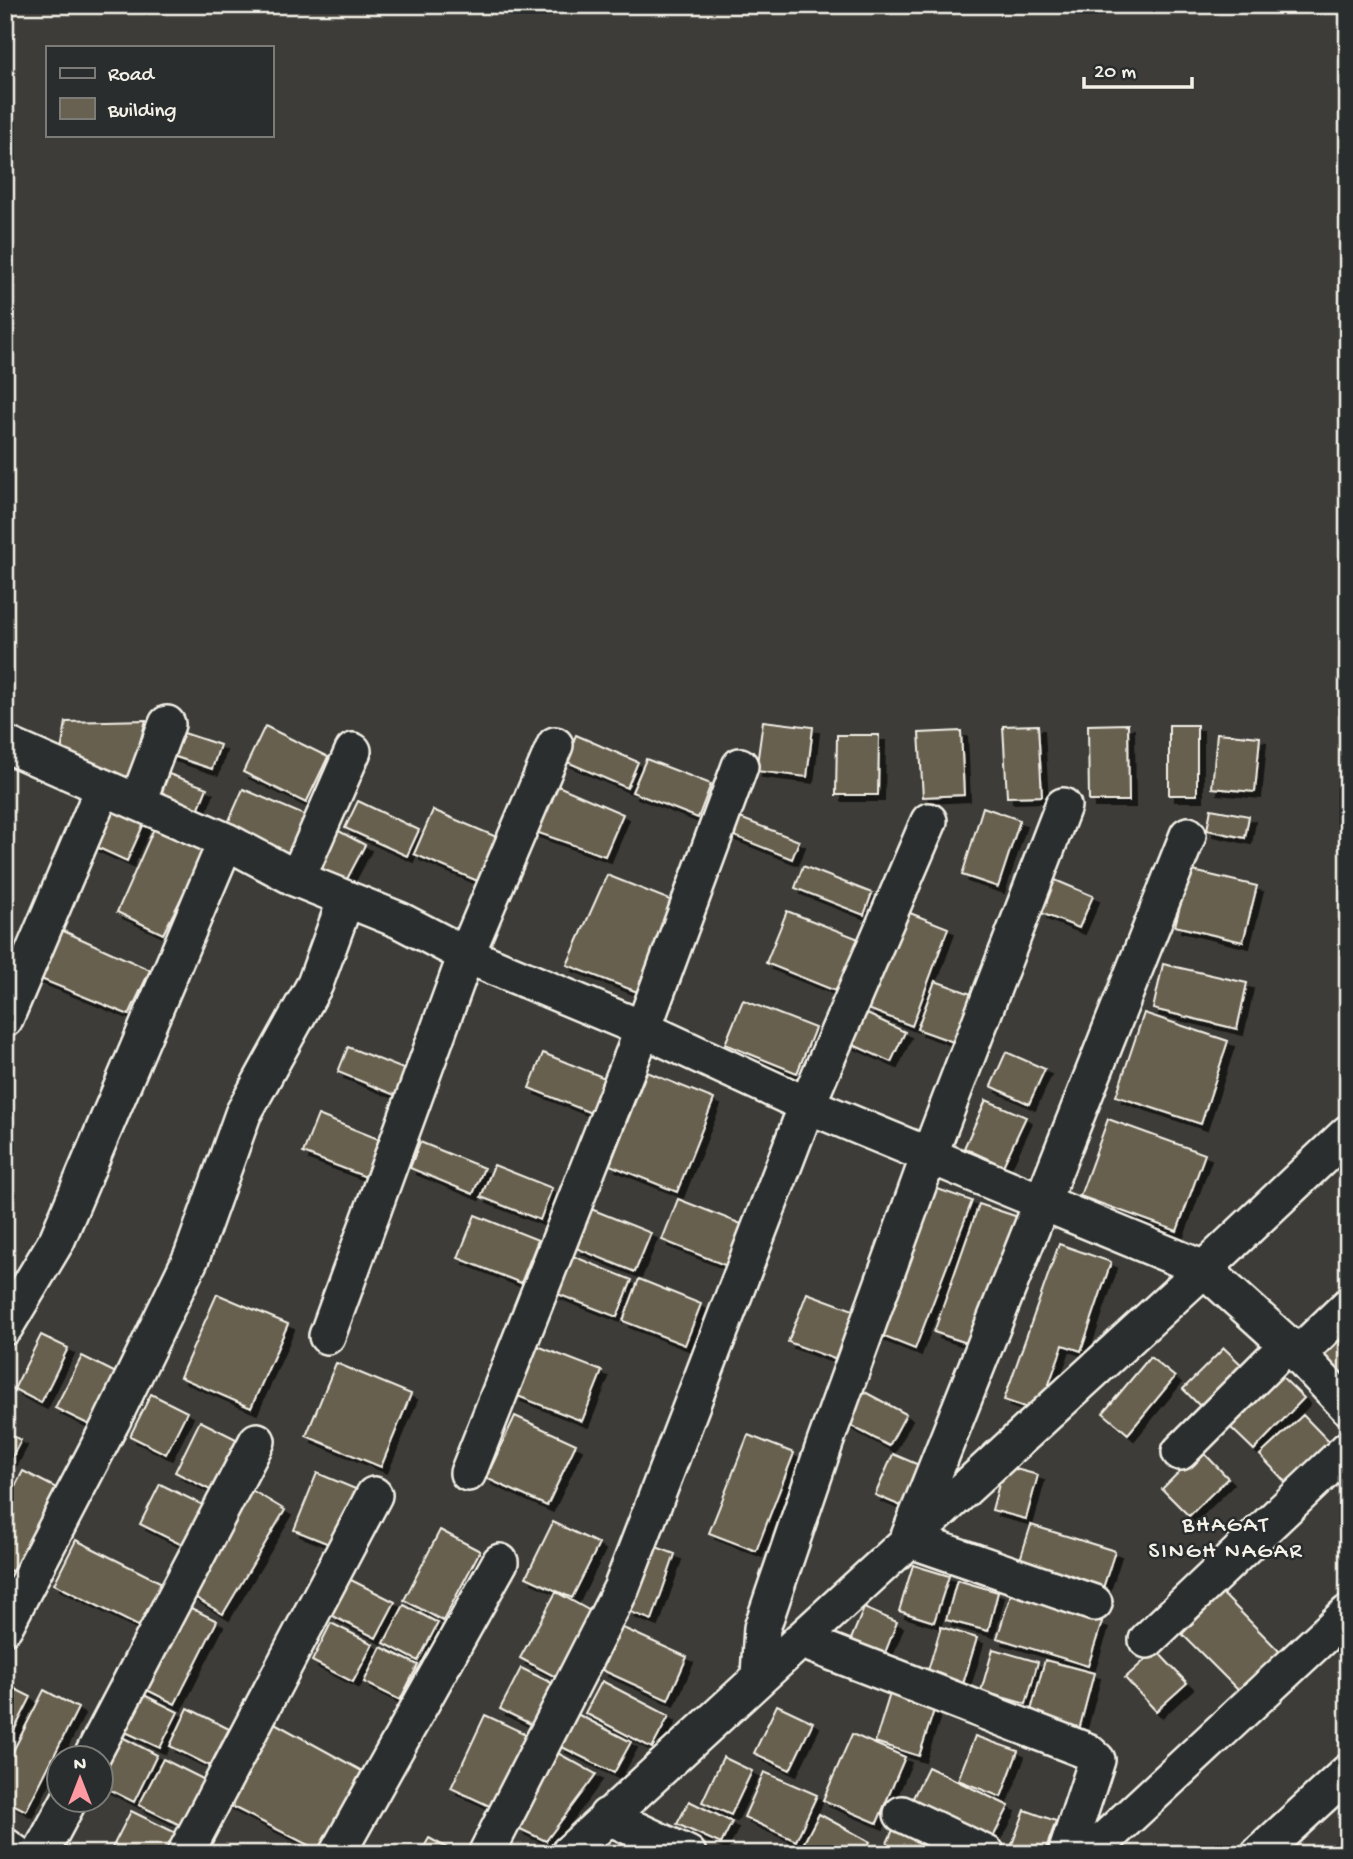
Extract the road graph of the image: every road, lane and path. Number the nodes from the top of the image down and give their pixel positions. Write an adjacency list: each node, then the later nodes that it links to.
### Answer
1 (167, 724): 7 (street)
2 (5, 744): 6 (street)
3 (555, 745): 14 (street)
4 (354, 751): 12 (street)
5 (740, 766): 16 (street)
6 (103, 788): 7 (street); 15 (street)
7 (138, 801): 11 (street)
8 (1063, 806): 19 (street)
9 (929, 821): 17 (street)
10 (1188, 835): 20 (street)
11 (226, 841): 12 (street); 23 (street)
12 (297, 879): 13 (street)
13 (346, 899): 14 (street); 36 (street)
14 (466, 955): 16 (street); 24 (street)
15 (5, 1019)
16 (643, 1029): 17 (street); 30 (street)
17 (807, 1105): 19 (street); 50 (street)
18 (1348, 1133): 21 (street)
19 (930, 1153): 20 (street); 39 (street)
20 (1043, 1202): 21 (street); 32 (street)
21 (1204, 1269): 25 (street); 32 (street)
22 (1348, 1306): 25 (street)
23 (5, 1327)
24 (327, 1336)
25 (1292, 1349): 26 (street); 29 (street)
26 (1348, 1407)
27 (257, 1441): 40 (street)
28 (1348, 1449): 38 (street)
29 (1180, 1452)
30 (468, 1473)
31 (374, 1494): 48 (street)
32 (908, 1539): 34 (street); 37 (street)
33 (500, 1562): 49 (street)
34 (1094, 1603)
35 (1348, 1613): 55 (street)
36 (5, 1626)
37 (800, 1640): 39 (street); 54 (street)
38 (1147, 1640)
39 (759, 1675): 44 (street)
40 (98, 1744)
41 (1348, 1772): 56 (street)
42 (61, 1814): 47 (street)
43 (902, 1814): 53 (street)
44 (607, 1816): 51 (street); 52 (street)
45 (5, 1846): 46 (street)
46 (16, 1854)
47 (40, 1854)
48 (185, 1854)
49 (337, 1854)
50 (486, 1854)
51 (568, 1854)
52 (688, 1854)
53 (987, 1854)
54 (1066, 1854)
55 (1089, 1854)
56 (1259, 1854)

